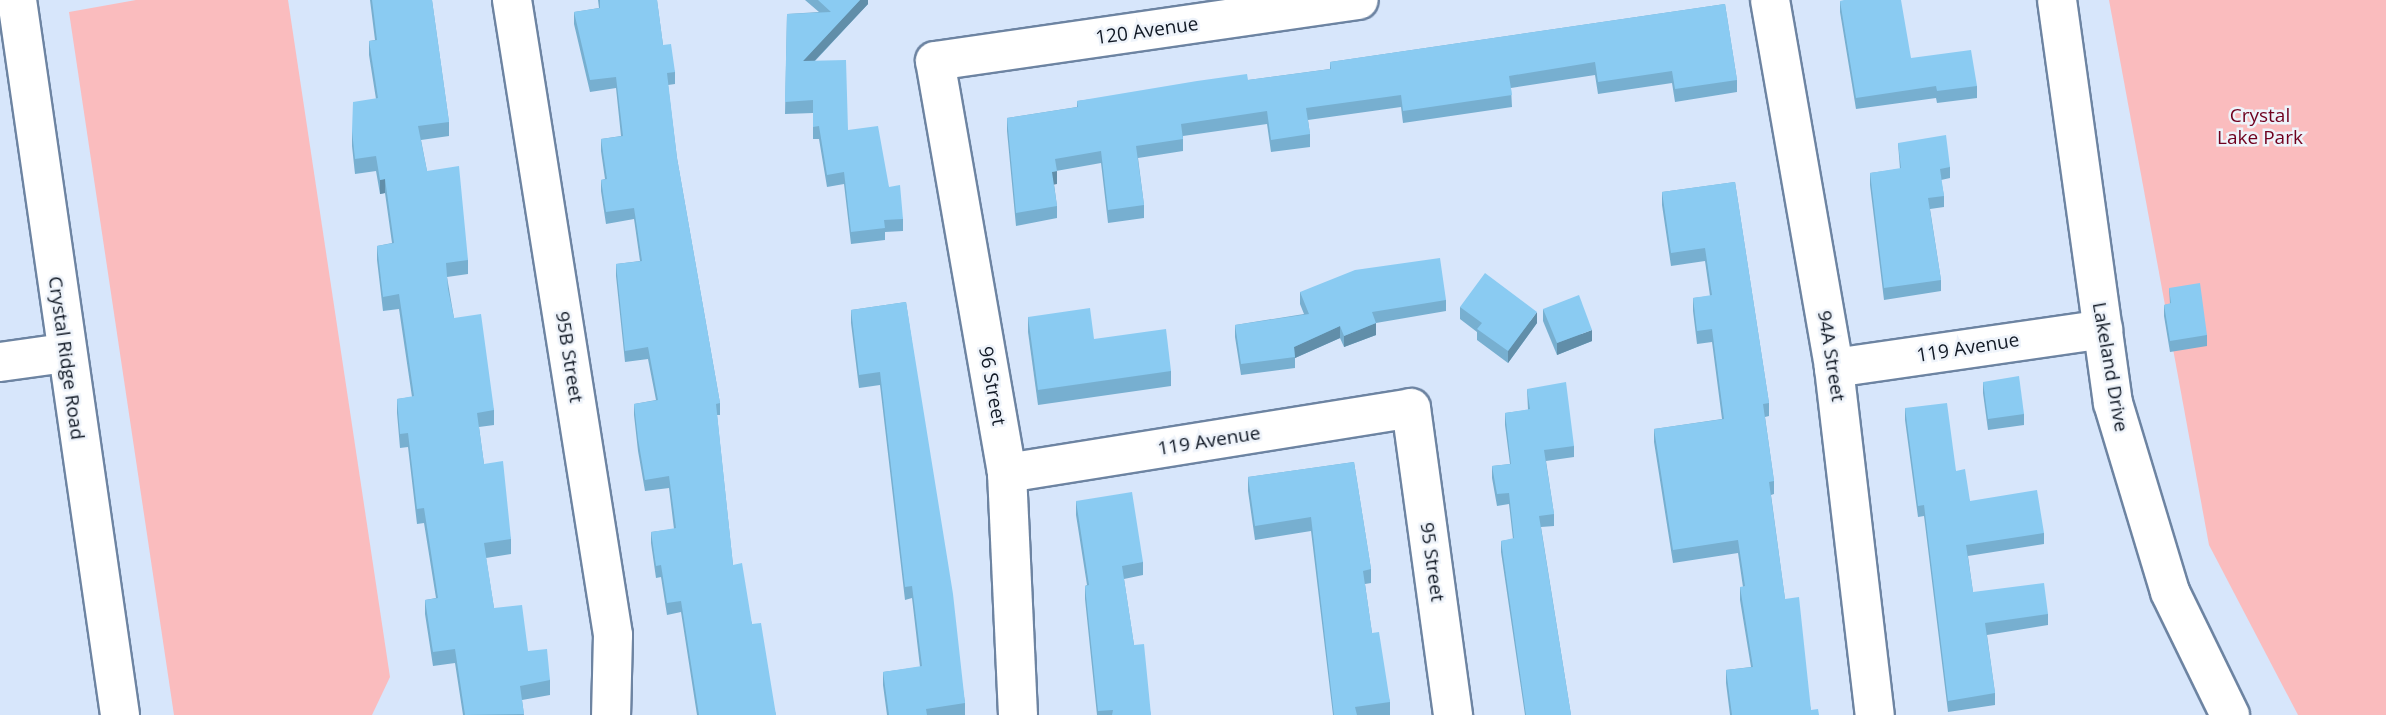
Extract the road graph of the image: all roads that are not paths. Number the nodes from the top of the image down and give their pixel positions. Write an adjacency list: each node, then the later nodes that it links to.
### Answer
1 (17, 0): 8 (street, Crystal Ridge Road)
2 (512, 0): 14 (street, 95B Street)
3 (1355, 0): 6 (street, 120 Avenue)
4 (1770, 0): 10 (street, 94A Street)
5 (2057, 0): 7 (street, Lakeland Drive)
6 (935, 61): 12 (street, 96 Street)
7 (2103, 329): 10 (street, 119 Avenue); 18 (street, Lakeland Drive)
8 (65, 353): 9 (street); 13 (street, Crystal Ridge Road)
9 (0, 362)
10 (1834, 368): 17 (street, 94A Street)
11 (1411, 408): 12 (street, 119 Avenue); 16 (street, 95 Street)
12 (1007, 473): 15 (street, 96 Street)
13 (120, 715)
14 (611, 715)
15 (1018, 715)
16 (1453, 715)
17 (1875, 715)
18 (2230, 715)

